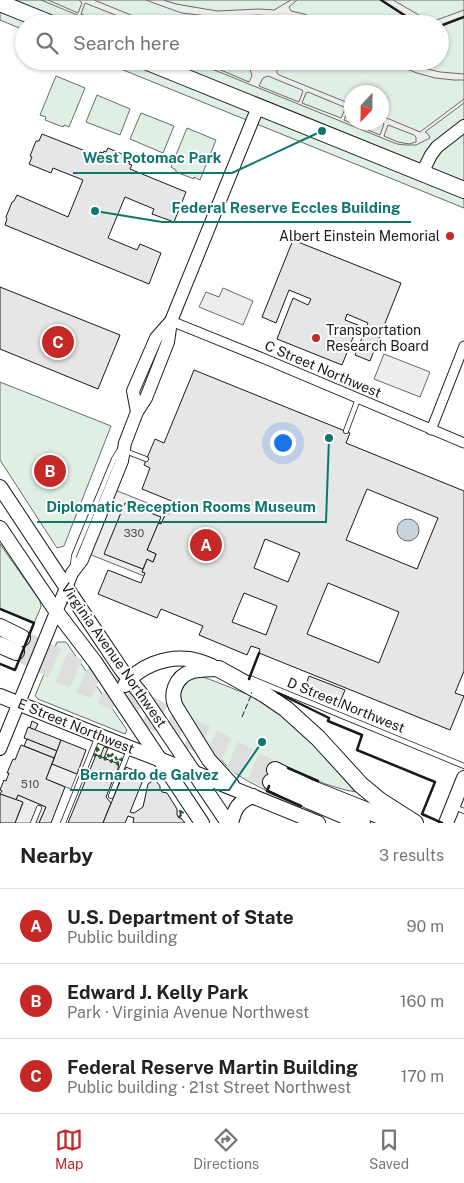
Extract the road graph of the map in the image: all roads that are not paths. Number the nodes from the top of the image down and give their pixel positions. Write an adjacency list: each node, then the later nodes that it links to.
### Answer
1 (0, 3): 2 (highway)
2 (30, 15)
3 (167, 70): 4 (highway)
4 (258, 107): 6 (highway); 8 (street)
5 (464, 126): 6 (street)
6 (422, 173): 7 (highway)
7 (464, 190)
8 (171, 321): 10 (street, C Street Northwest); 14 (street)
9 (464, 346): 11 (street)
10 (358, 399): 11 (street, C Street Northwest); 12 (lane)
11 (431, 430): 13 (street, C Street Northwest)
12 (346, 431)
13 (464, 443)
14 (125, 446): 15 (lane); 18 (street)
15 (146, 459)
16 (0, 487): 18 (main road, Virginia Avenue Northwest)
17 (0, 528): 19 (main road, Virginia Avenue Northwest)
18 (66, 587): 19 (street); 24 (main road, Virginia Avenue Northwest)
19 (56, 611): 26 (main road, Virginia Avenue Northwest); 27 (street)
20 (0, 628): 21 (highway)
21 (0, 645)
22 (225, 669): 24 (main road); 35 (main road); 47 (highway)
23 (246, 676): 32 (lane, D Street Northwest)
24 (130, 680): 26 (main road); 33 (main road, Virginia Avenue Northwest)
25 (0, 696): 27 (main road, E Street Northwest)
26 (118, 696): 31 (main road, Virginia Avenue Northwest)
27 (18, 703): 28 (main road, E Street Northwest); 30 (street)
28 (98, 735): 29 (main road, E Street Northwest); 41 (lane)
29 (130, 748): 31 (main road, E Street Northwest); 36 (lane)
30 (0, 749)
31 (160, 760): 33 (main road, E Street Northwest); 42 (main road, Virginia Avenue Northwest)
32 (464, 766)
33 (195, 773): 35 (main road, E Street Northwest); 43 (main road, Virginia Avenue Northwest)
34 (464, 778): 39 (main road)
35 (237, 790): 37 (main road, E Street Northwest)
36 (111, 796)
37 (253, 796): 43 (main road); 44 (main road, E Street Northwest)
38 (39, 808): 40 (lane)
39 (458, 809): 48 (main road)
40 (33, 823)
41 (63, 823)
42 (202, 823)
43 (230, 823)
44 (318, 823)
45 (362, 823): 46 (highway)
46 (398, 823)
47 (414, 823)
48 (446, 823)

